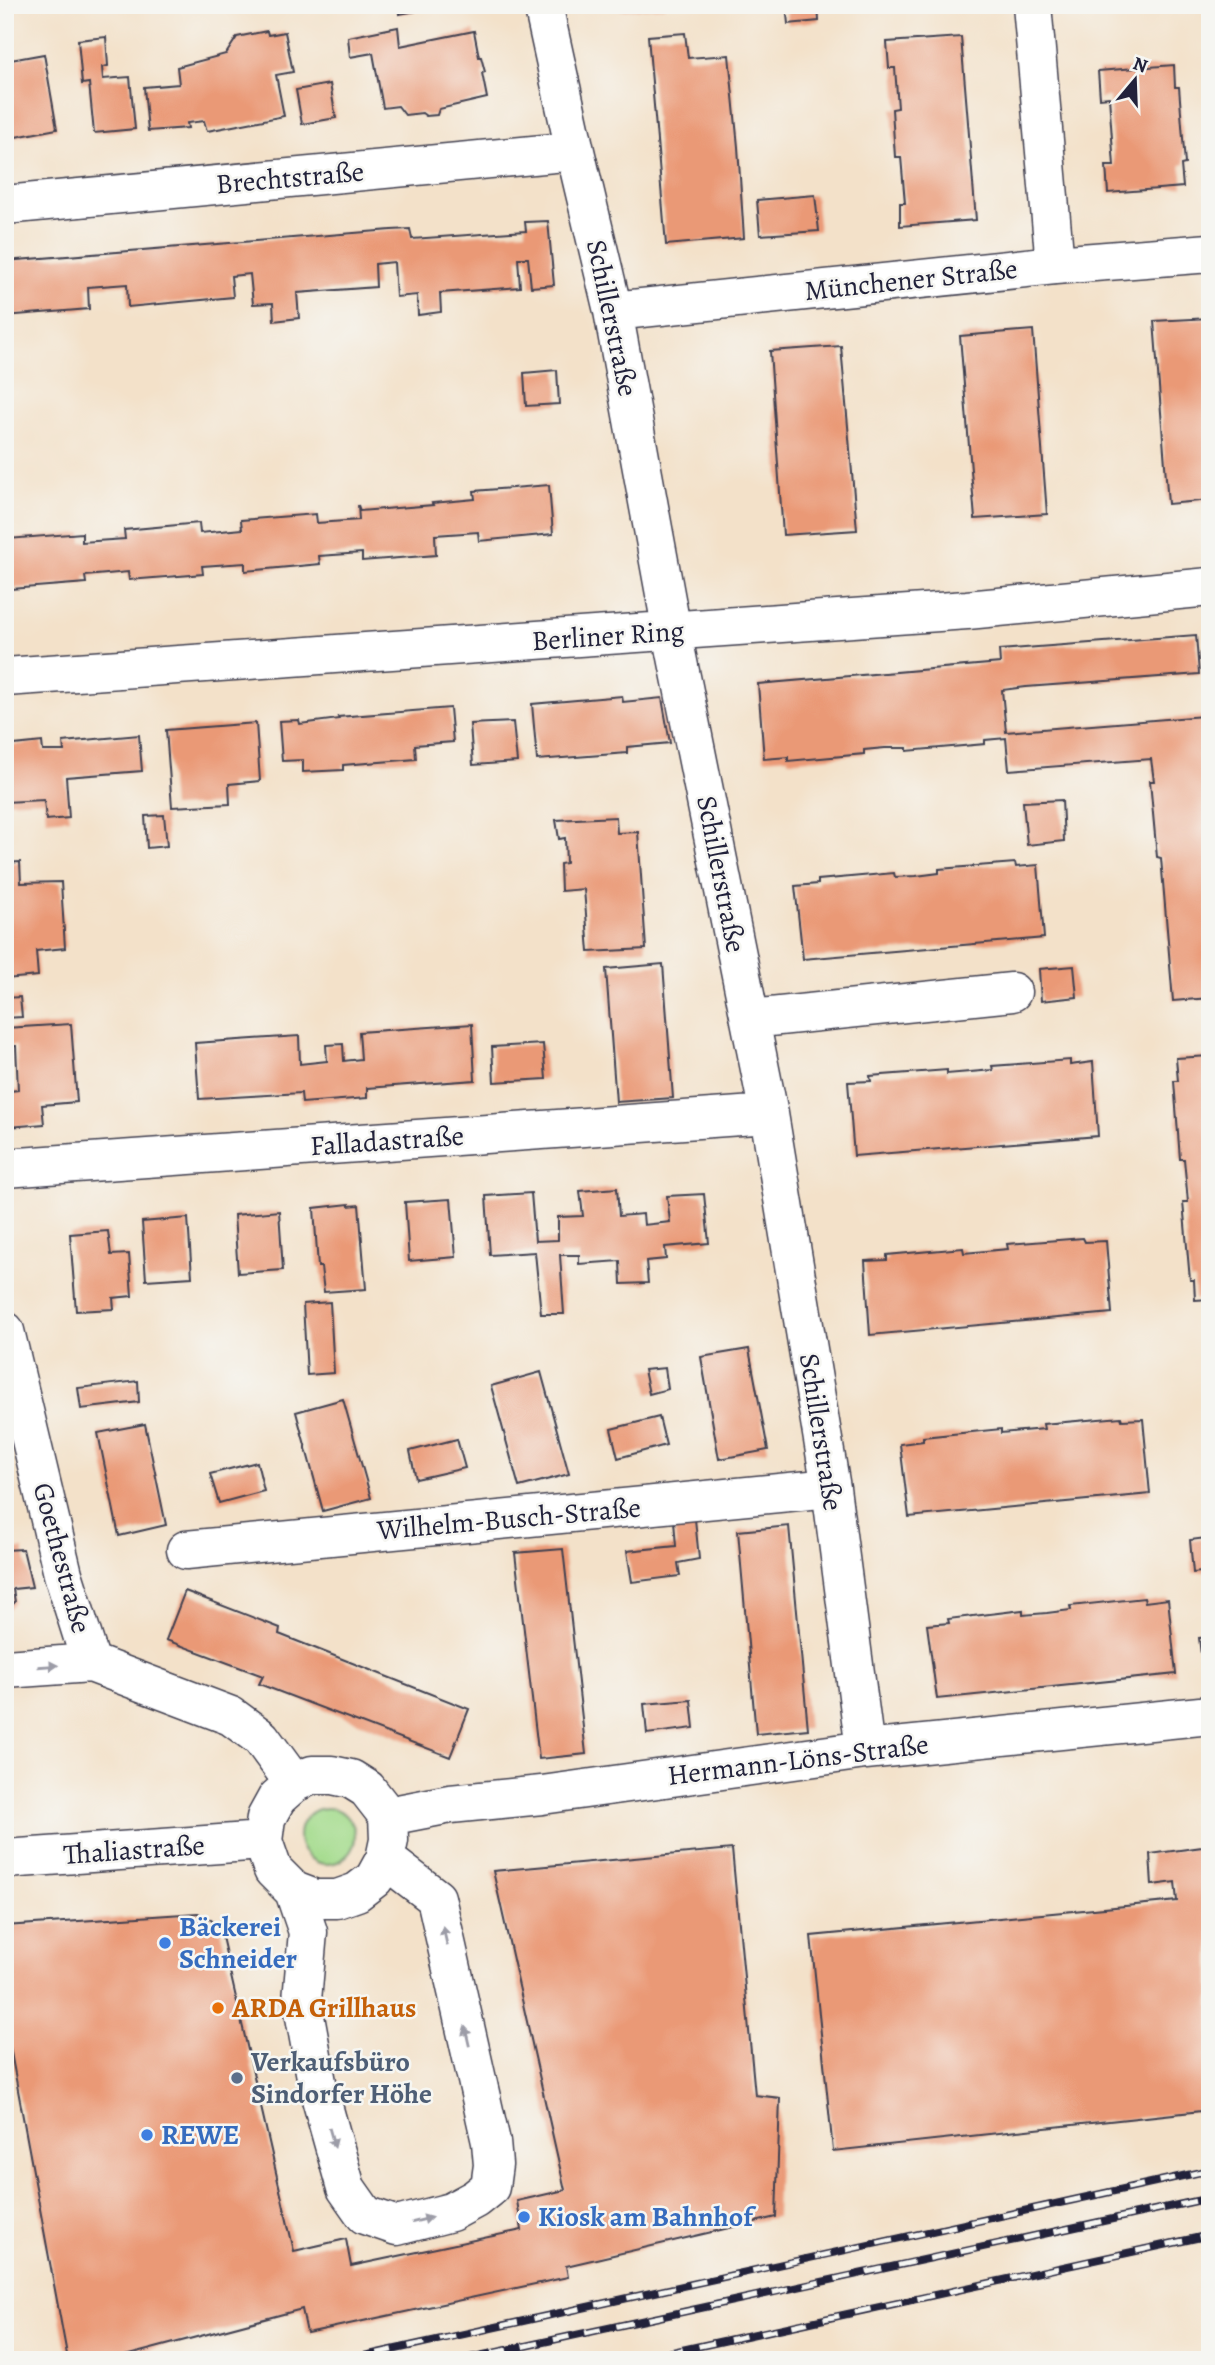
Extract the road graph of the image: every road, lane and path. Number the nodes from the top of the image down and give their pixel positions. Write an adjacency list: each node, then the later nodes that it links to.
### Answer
1 (543, 5): 3 (street, Schillerstraße)
2 (1032, 5): 6 (street)
3 (575, 151): 4 (street, Brechtstraße); 7 (street, Schillerstraße)
4 (5, 205)
5 (1210, 253): 6 (street, Münchener Straße)
6 (1055, 265): 7 (street, Münchener Straße)
7 (613, 311): 9 (street, Schillerstraße)
8 (1210, 587): 9 (street, Berliner Ring)
9 (672, 632): 10 (street, Berliner Ring); 12 (street, Schillerstraße)
10 (5, 677)
11 (1012, 992): 12 (street)
12 (750, 1019): 13 (street, Schillerstraße)
13 (769, 1114): 14 (street, Falladastraße); 16 (street, Schillerstraße)
14 (5, 1168)
15 (5, 1331): 18 (street, Goethestraße)
16 (831, 1488): 17 (street, Wilhelm-Busch-Straße); 21 (street, Schillerstraße)
17 (186, 1550)
18 (91, 1663): 19 (street, one-way to 18); 22 (street)
19 (5, 1669)
20 (1210, 1716): 21 (street, Hermann-Löns-Straße)
21 (865, 1749): 23 (street, Hermann-Löns-Straße)
22 (295, 1783): 23 (street); 24 (street)
23 (388, 1816): 26 (street)
24 (263, 1841): 25 (street, Thaliastraße); 27 (street)
25 (5, 1859)
26 (385, 1859): 27 (street); 27 (street, one-way to 26)
27 (295, 1891)

